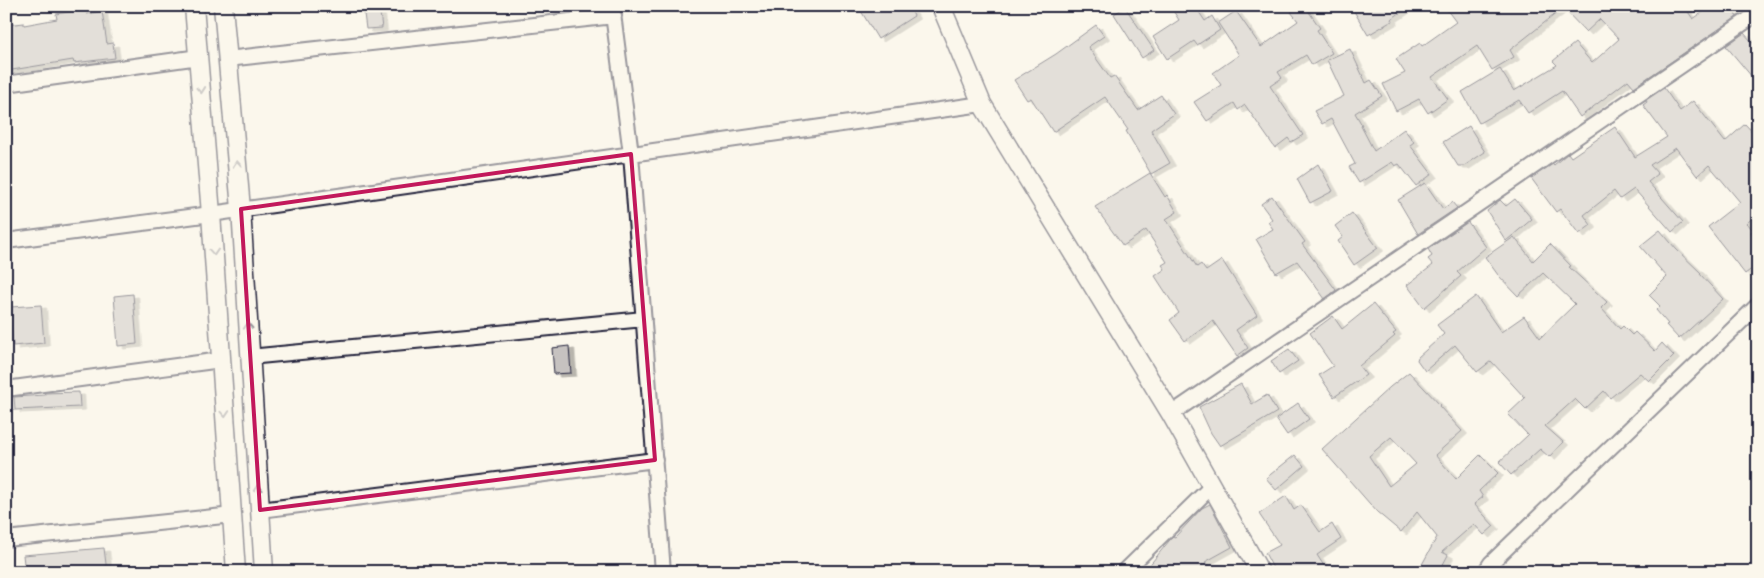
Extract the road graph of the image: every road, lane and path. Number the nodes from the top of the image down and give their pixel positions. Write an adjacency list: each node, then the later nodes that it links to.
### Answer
1 (194, 6): 6 (street)
2 (223, 6): 7 (street)
3 (941, 6): 9 (street)
4 (613, 11): 7 (street); 10 (street)
5 (1758, 13): 19 (street)
6 (199, 57): 8 (street); 12 (street, one-way to 12)
7 (227, 60): 11 (street, one-way to 7)
8 (6, 84)
9 (982, 104): 10 (street); 19 (street)
10 (631, 154): 11 (street); 15 (street)
11 (241, 210): 12 (street); 16 (street, one-way to 11)
12 (211, 214): 13 (street); 17 (street, one-way to 17)
13 (6, 240)
14 (1758, 305): 30 (street)
15 (644, 318): 16 (street); 20 (street)
16 (250, 357): 22 (street, one-way to 16)
17 (221, 360): 18 (street); 23 (street, one-way to 23)
18 (6, 388)
19 (1171, 414): 21 (street)
20 (655, 460): 22 (street); 27 (street)
21 (1212, 486): 28 (street); 29 (street)
22 (260, 510): 26 (street)
23 (233, 515): 24 (street); 25 (street)
24 (6, 539)
25 (236, 572)
26 (264, 572)
27 (663, 572)
28 (1124, 572)
29 (1260, 572)
30 (1485, 572)

